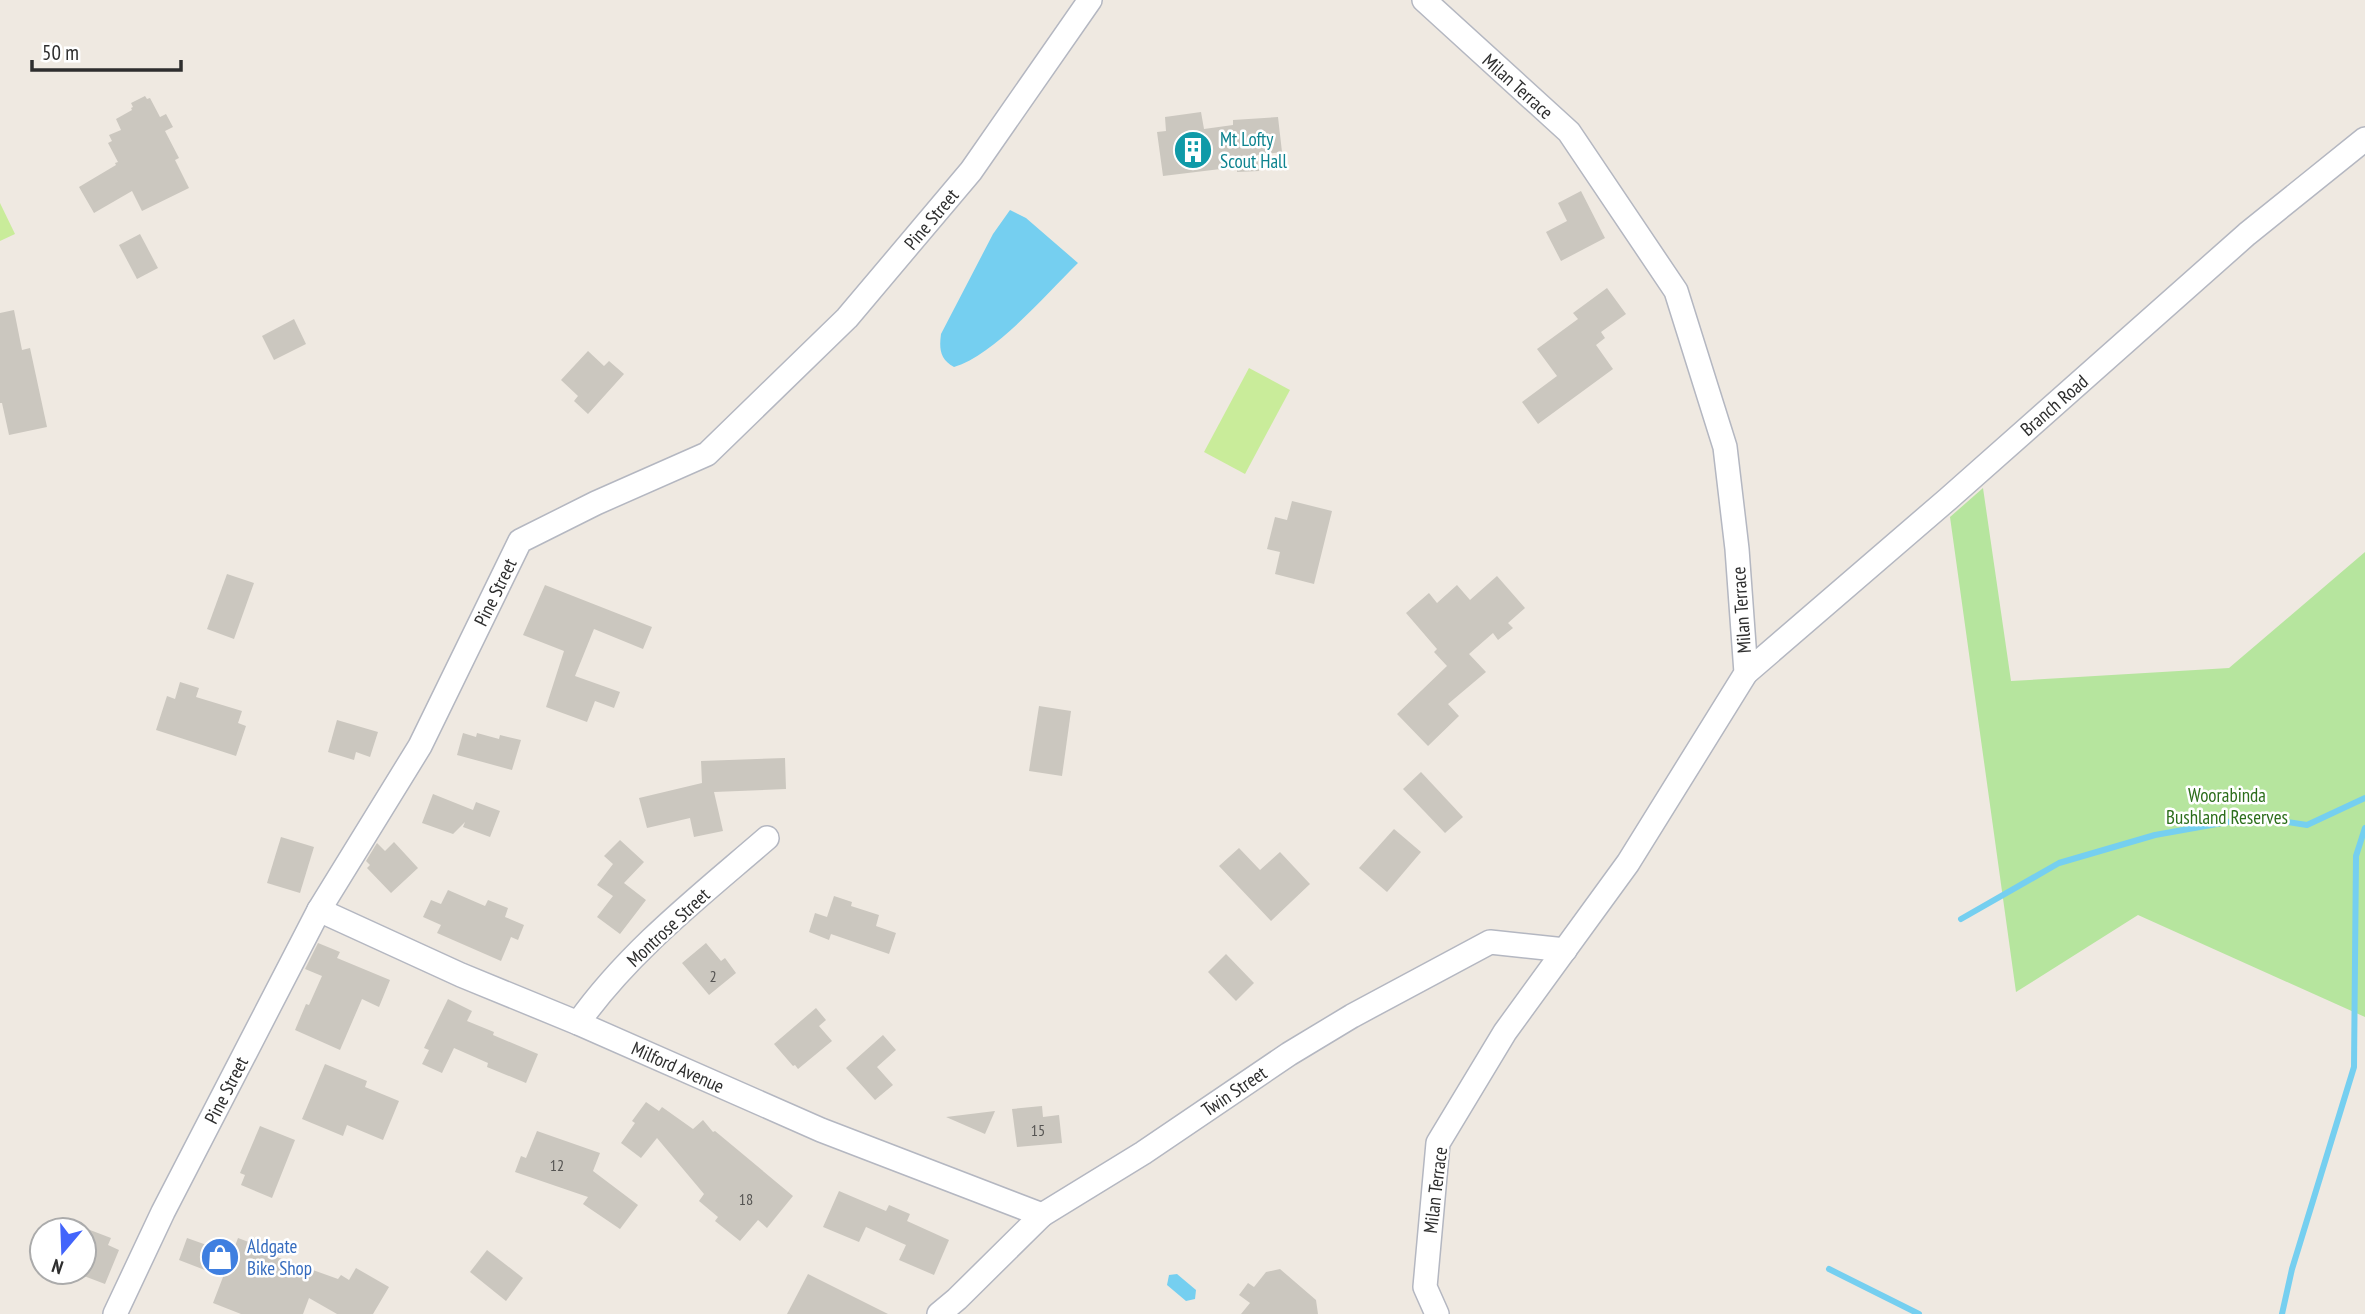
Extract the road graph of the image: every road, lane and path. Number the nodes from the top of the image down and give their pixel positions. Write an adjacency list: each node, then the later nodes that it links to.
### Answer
1 (1090, 0): 6 (street, Pine Street)
2 (1424, 0): 4 (street, Milan Terrace)
3 (2365, 139): 4 (street, Branch Road)
4 (1746, 673): 7 (street, Milan Terrace)
5 (767, 838): 8 (street, Montrose Street)
6 (319, 910): 8 (street, Milford Avenue); 10 (street, Pine Street)
7 (1565, 950): 9 (street, Twin Street); 12 (street, Milan Terrace)
8 (578, 1023): 9 (street, Milford Avenue)
9 (1042, 1215): 11 (street, Twin Street)
10 (115, 1314)
11 (939, 1314)
12 (1437, 1314)

